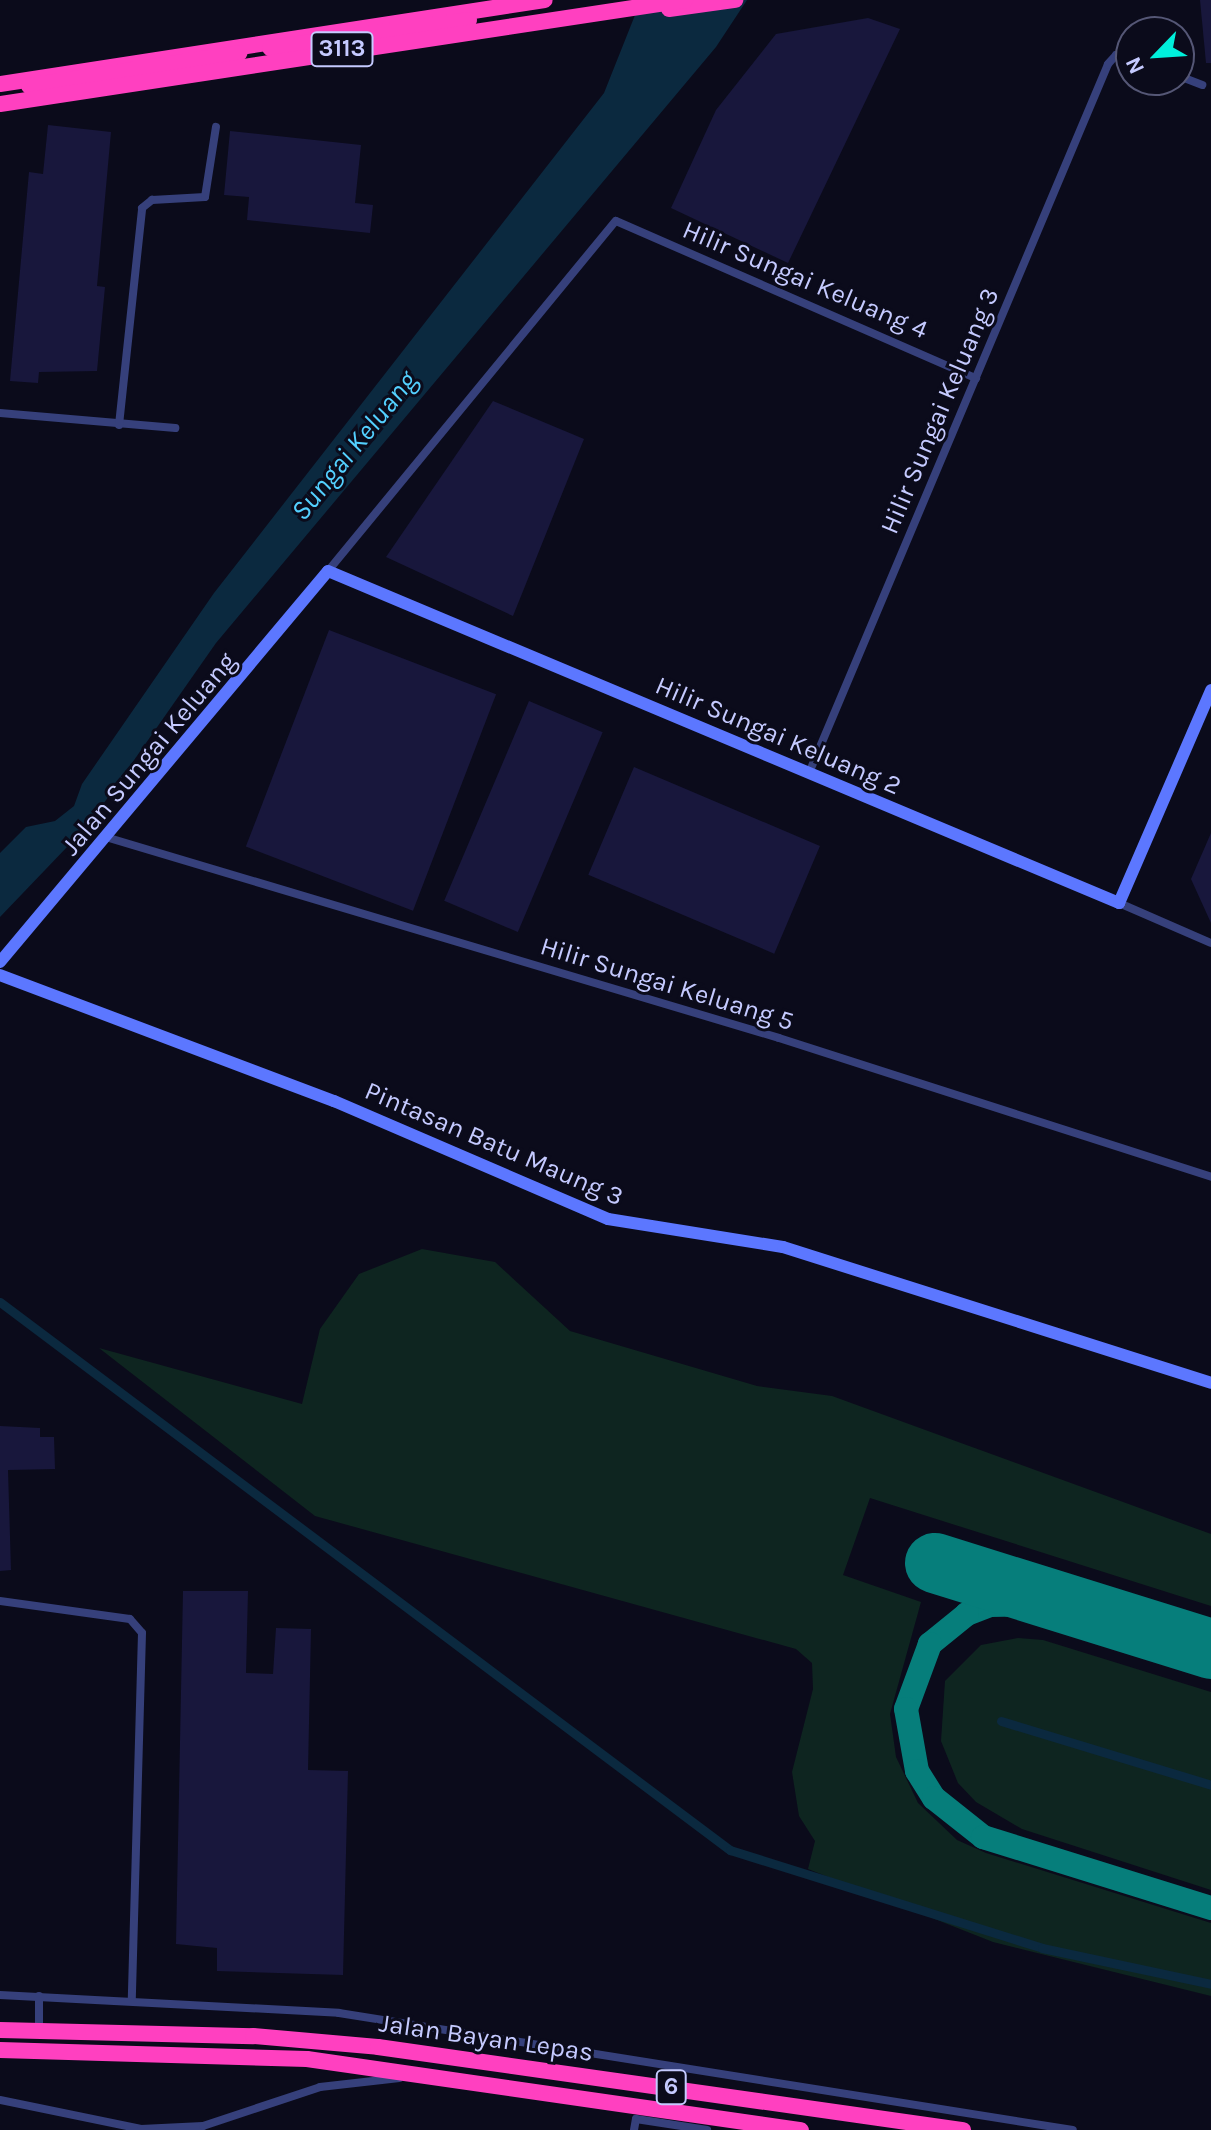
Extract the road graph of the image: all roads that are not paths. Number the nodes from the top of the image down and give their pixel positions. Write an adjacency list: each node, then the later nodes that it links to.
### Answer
1 (545, 0): 6 (highway, 3113)
2 (609, 0): 10 (highway, 3113, bridge)
3 (685, 0): 12 (highway, 3113, bridge)
4 (735, 0): 11 (highway, 3113)
5 (1115, 56): 15 (street, Hilir Sungai Keluang 3)
6 (60, 72): 8 (highway, 3113); 11 (highway)
7 (1195, 82): 9 (street)
8 (0, 84)
9 (1202, 85)
10 (0, 93)
11 (67, 98): 13 (highway, 3113)
12 (0, 104)
13 (0, 112)
14 (216, 127): 17 (street)
15 (976, 378): 19 (street, Hilir Sungai Keluang 4); 21 (street, Hilir Sungai Keluang 3)
16 (0, 413): 17 (street)
17 (119, 425): 18 (street)
18 (175, 428)
19 (328, 571): 21 (street, Hilir Sungai Keluang 2); 22 (street, Jalan Sungai Keluang)
20 (1211, 690): 23 (street)
21 (809, 773): 23 (street, Hilir Sungai Keluang 2)
22 (109, 838): 25 (street, Jalan Sungai Keluang); 27 (street, Hilir Sungai Keluang 5)
23 (1119, 903): 24 (street, Hilir Sungai Keluang 2)
24 (1211, 943)
25 (0, 962)
26 (0, 975): 28 (street, Pintasan Batu Maung 3)
27 (1211, 1177)
28 (1211, 1383)
29 (0, 1601): 32 (street)
30 (0, 1995): 31 (street)
31 (39, 1996): 32 (street); 34 (street)
32 (132, 1999): 44 (street)
33 (0, 2030): 34 (highway, Jalan Bayan Lepas / 6)
34 (39, 2031): 38 (highway, Jalan Bayan Lepas / 6)
35 (0, 2050): 36 (highway, Jalan Bayan Lepas / 6)
36 (427, 2073): 37 (street); 41 (highway, Jalan Bayan Lepas / 6)
37 (0, 2100)
38 (874, 2115): 42 (highway); 43 (highway, Jalan Bayan Lepas / 6)
39 (634, 2130): 40 (street)
40 (707, 2130)
41 (801, 2130)
42 (890, 2130)
43 (963, 2130)
44 (1073, 2130)

